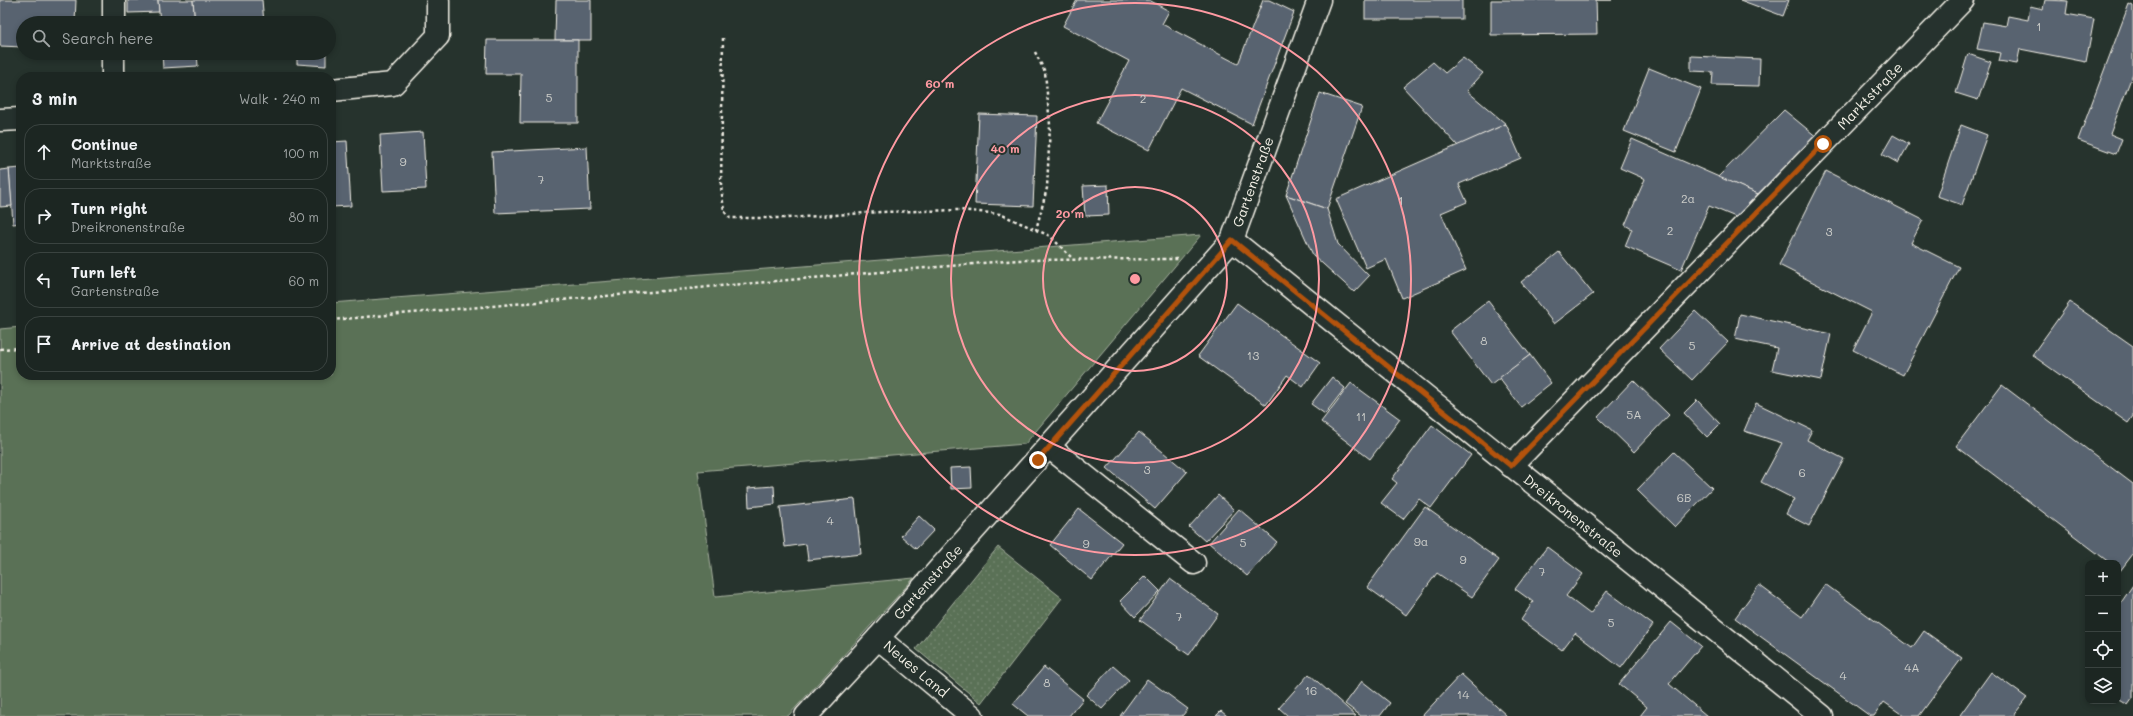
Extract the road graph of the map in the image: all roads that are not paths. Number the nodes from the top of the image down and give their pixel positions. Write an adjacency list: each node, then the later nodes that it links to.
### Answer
1 (114, 0): 5 (street)
2 (438, 0): 8 (street)
3 (1318, 0): 11 (street, Gartenstraße)
4 (1962, 0): 13 (street, Marktstraße)
5 (114, 16)
6 (113, 60): 7 (street)
7 (113, 72)
8 (336, 90)
9 (16, 119): 10 (street)
10 (0, 120)
11 (1232, 240): 12 (street, Gartenstraße); 13 (street, Dreikronenstraße)
12 (1049, 447): 14 (street); 15 (street, Gartenstraße)
13 (1511, 466): 18 (street, Dreikronenstraße)
14 (1194, 563)
15 (878, 638): 16 (street, Gartenstraße); 17 (street, Neues Land)
16 (806, 716)
17 (972, 716)
18 (1822, 716)

